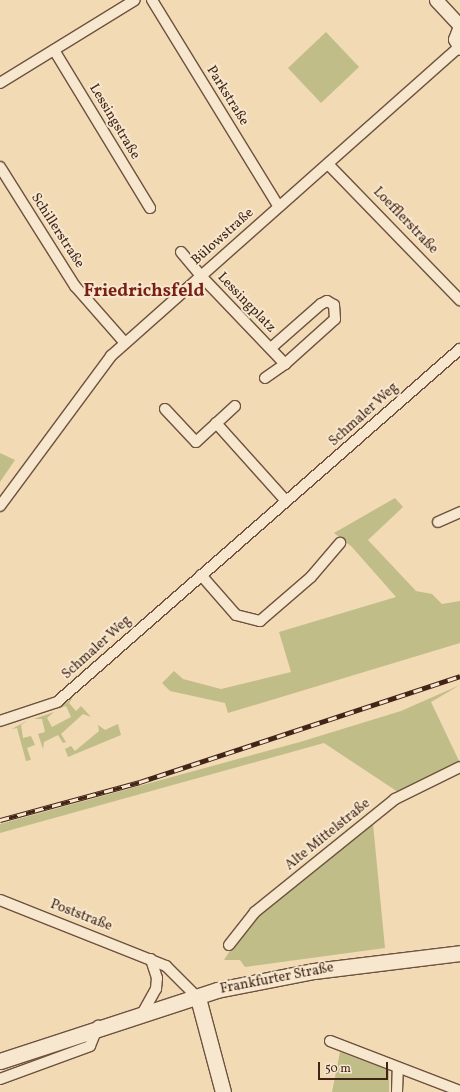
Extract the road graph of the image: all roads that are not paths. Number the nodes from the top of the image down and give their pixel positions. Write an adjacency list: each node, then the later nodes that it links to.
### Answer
1 (135, 0): 6 (street)
2 (152, 0): 10 (street, Parkstraße)
3 (436, 0): 4 (street)
4 (460, 26): 5 (street)
5 (459, 48): 8 (street, Bülowstraße)
6 (54, 50): 7 (street); 11 (street, Lessingstraße)
7 (0, 83)
8 (328, 164): 10 (street, Bülowstraße); 14 (street, Loefflerstraße)
9 (0, 167): 15 (street, Schillerstraße)
10 (278, 206): 13 (street, Bülowstraße)
11 (150, 208)
12 (181, 252): 13 (street)
13 (201, 276): 15 (street, Bülowstraße); 16 (street, Lessingplatz)
14 (460, 300)
15 (126, 343): 24 (street, Bülowstraße)
16 (271, 348): 18 (street, Lessingplatz); 18 (street, Lessingplatz)
17 (460, 349): 23 (street, Schmaler Weg)
18 (285, 364): 19 (street, Lessingplatz)
19 (265, 378)
20 (234, 406): 22 (street)
21 (165, 410): 22 (street)
22 (216, 423): 23 (street)
23 (285, 500): 28 (street, Schmaler Weg)
24 (0, 506)
25 (460, 512): 26 (street)
26 (438, 522)
27 (340, 543): 28 (street)
28 (200, 575): 29 (street, Schmaler Weg)
29 (0, 721)
30 (460, 767): 32 (street, Alte Mittelstraße)
31 (0, 900): 34 (street, Poststraße)
32 (228, 945)
33 (460, 954): 35 (main road, Frankfurter Straße)
34 (151, 959): 35 (street, Poststraße); 36 (street)
35 (198, 998): 36 (main road, Frankfurter Straße); 43 (main road)
36 (142, 1014): 37 (main road, Frankfurter Straße)
37 (98, 1026): 39 (main road, Frankfurter Straße); 41 (street)
38 (330, 1042): 40 (street)
39 (0, 1061)
40 (398, 1068): 42 (street); 44 (street)
41 (0, 1079)
42 (460, 1091)
43 (223, 1092)
44 (397, 1092)

